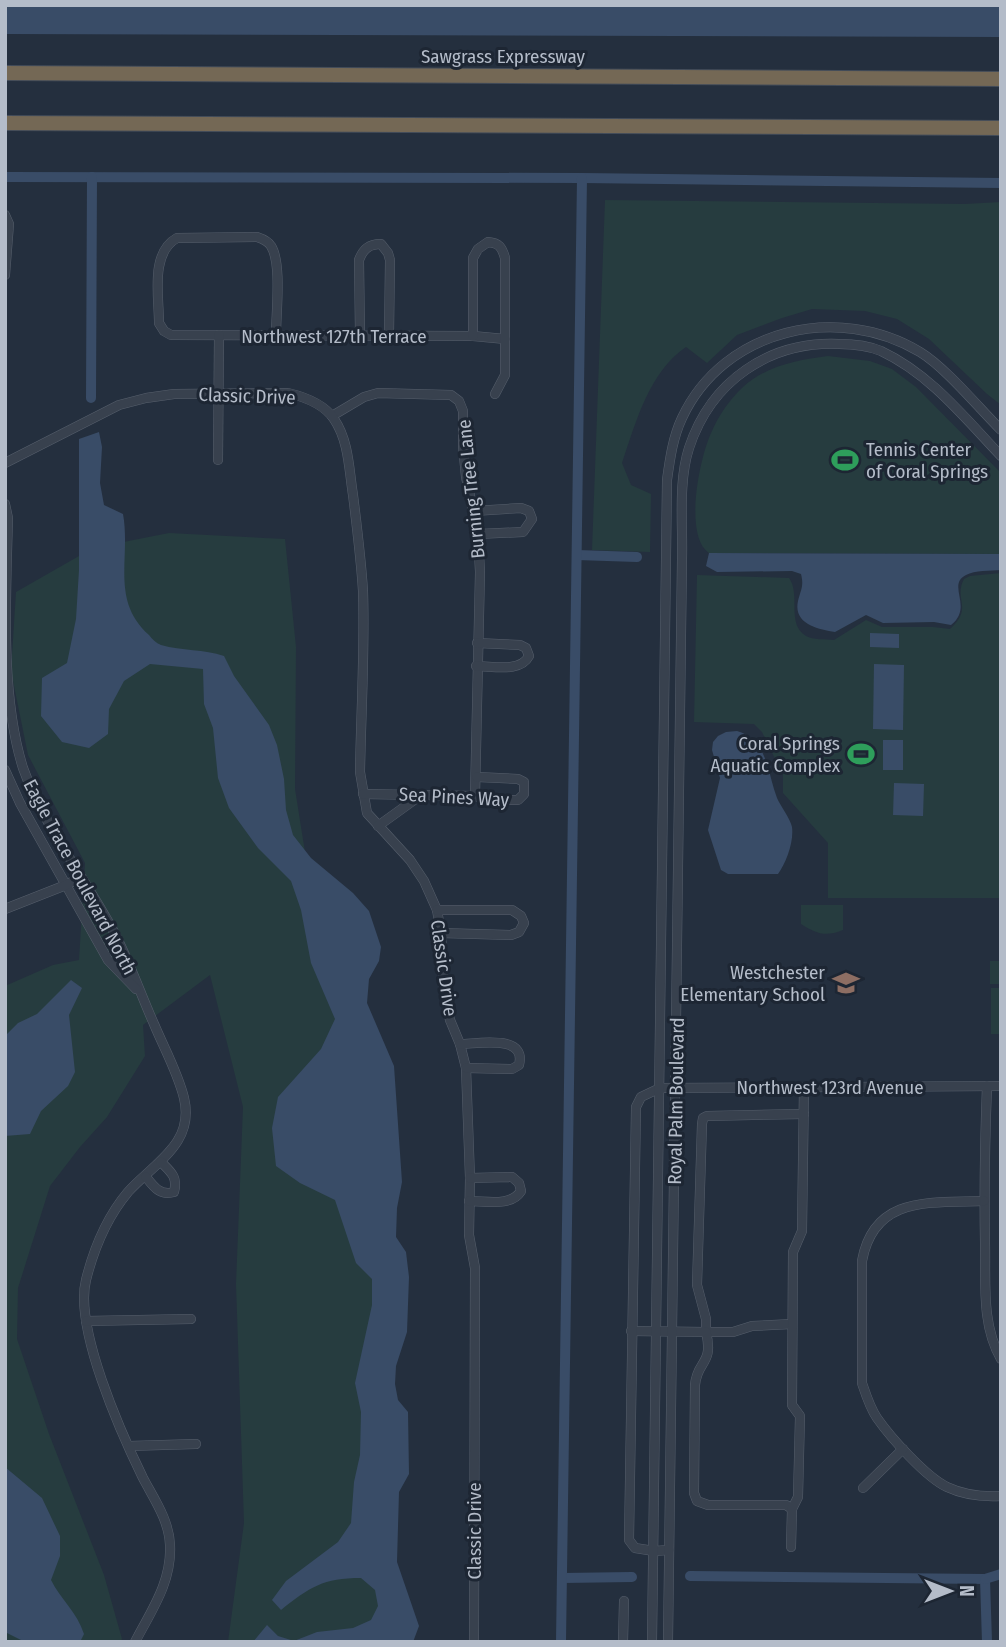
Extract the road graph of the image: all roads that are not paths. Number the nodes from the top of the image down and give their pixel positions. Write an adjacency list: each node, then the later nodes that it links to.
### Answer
1 (5, 73): 2 (highway, Sawgrass Expressway)
2 (1001, 79)
3 (5, 123): 4 (highway)
4 (1001, 128)
5 (5, 215): 6 (street)
6 (7, 247): 7 (street)
7 (5, 275)
8 (219, 335): 9 (street, Northwest 127th Terrace); 9 (street, Northwest 127th Terrace); 14 (street)
9 (276, 335): 10 (street, Northwest 127th Terrace)
10 (360, 335): 11 (street, Northwest 127th Terrace); 11 (street)
11 (389, 335): 12 (street, Northwest 127th Terrace)
12 (473, 336): 13 (street, Northwest 127th Terrace); 13 (street)
13 (505, 339): 15 (street)
14 (219, 393): 16 (street, Classic Drive); 19 (street); 20 (street, Classic Drive)
15 (495, 394)
16 (332, 416): 22 (street, Burning Tree Lane); 29 (street, Classic Drive)
17 (1001, 430): 44 (street, Royal Palm Boulevard)
18 (1001, 456): 45 (street, Royal Palm Boulevard)
19 (218, 460)
20 (5, 463)
21 (5, 504): 24 (street, Eagle Trace Boulevard North)
22 (474, 512): 23 (street, Burning Tree Lane); 23 (street)
23 (478, 534): 25 (street, Burning Tree Lane)
24 (6, 553): 33 (street, Eagle Trace Boulevard North)
25 (477, 643): 26 (street, Burning Tree Lane); 26 (street)
26 (476, 666): 28 (street, Burning Tree Lane)
27 (5, 770): 34 (street, Eagle Trace Boulevard North)
28 (477, 777): 31 (street, Burning Tree Lane); 31 (street, Sea Pines Way)
29 (363, 794): 30 (street, Sea Pines Way); 32 (street, Classic Drive)
30 (421, 795): 31 (street, Sea Pines Way); 32 (street)
31 (475, 796)
32 (378, 826): 36 (street, Classic Drive)
33 (80, 877): 34 (street); 38 (street, Eagle Trace Boulevard North)
34 (66, 885): 35 (street); 38 (street, Eagle Trace Boulevard North)
35 (5, 909)
36 (437, 911): 37 (street, Classic Drive); 37 (street)
37 (441, 933): 39 (street, Classic Drive)
38 (140, 992): 47 (street, Eagle Trace Boulevard North)
39 (460, 1045): 40 (street, Classic Drive); 40 (street)
40 (466, 1068): 49 (street, Classic Drive)
41 (986, 1086): 42 (street, Northwest 123rd Avenue); 43 (street, Northwest 123rd Avenue); 51 (street)
42 (1001, 1086)
43 (804, 1087): 45 (street, Northwest 123rd Avenue); 46 (street)
44 (660, 1088): 45 (street, Northwest 123rd Avenue); 55 (street); 56 (street, Royal Palm Boulevard)
45 (676, 1088): 57 (street, Royal Palm Boulevard)
46 (804, 1114): 54 (street); 58 (street)
47 (161, 1162): 48 (street, Eagle Trace Boulevard North); 48 (street)
48 (146, 1177): 53 (street, Eagle Trace Boulevard North)
49 (470, 1178): 50 (street, Classic Drive); 50 (street)
50 (469, 1201): 71 (street, Classic Drive)
51 (984, 1201): 59 (street); 62 (street)
52 (191, 1320): 53 (street)
53 (86, 1321): 61 (street, Eagle Trace Boulevard North)
54 (793, 1324): 58 (street); 65 (street)
55 (631, 1331): 56 (street); 68 (street)
56 (657, 1331): 57 (street); 68 (street, Royal Palm Boulevard)
57 (672, 1331): 58 (street); 67 (street, Royal Palm Boulevard)
58 (706, 1332): 65 (street)
59 (1001, 1359)
60 (196, 1444): 61 (street)
61 (129, 1446): 70 (street, Eagle Trace Boulevard North)
62 (903, 1449): 63 (street); 64 (street)
63 (863, 1488)
64 (1001, 1496)
65 (792, 1509): 66 (street)
66 (791, 1547)
67 (669, 1550): 68 (street); 74 (street, Royal Palm Boulevard)
68 (654, 1551): 73 (street, Royal Palm Boulevard)
69 (624, 1601): 72 (street)
70 (135, 1642)
71 (474, 1642)
72 (623, 1642)
73 (652, 1642)
74 (668, 1642)

